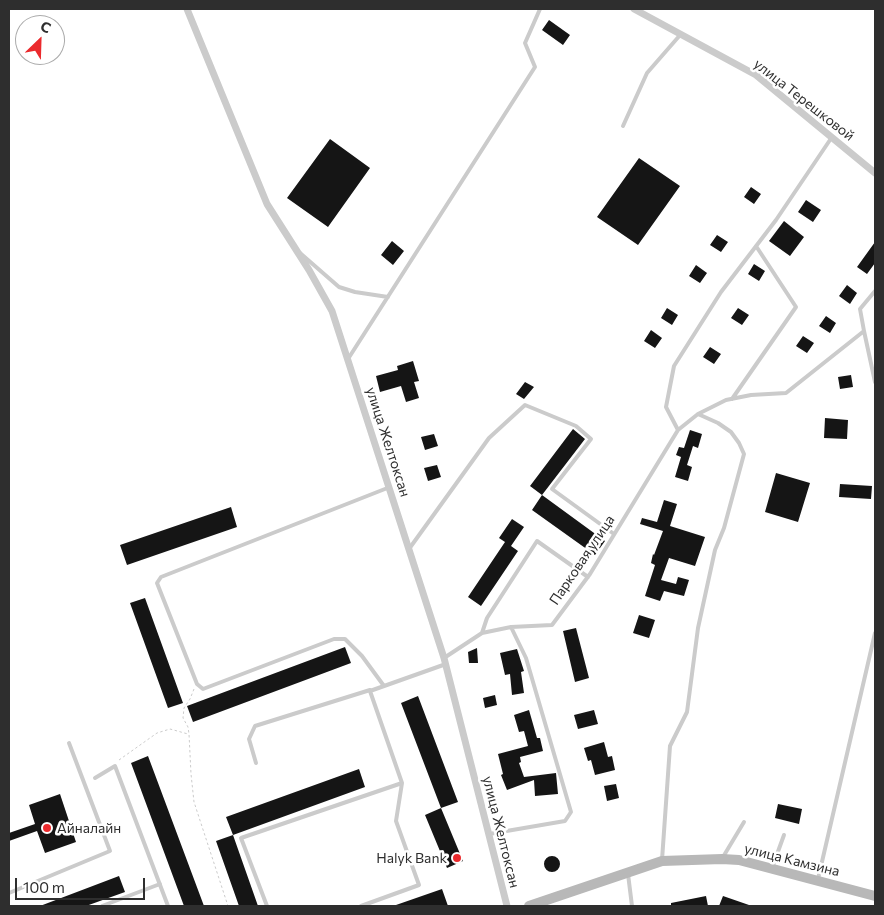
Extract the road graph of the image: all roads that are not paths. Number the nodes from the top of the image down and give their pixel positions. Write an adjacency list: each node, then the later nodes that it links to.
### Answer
1 (186, 9): 9 (street, улица Желтоксан)
2 (540, 9): 11 (lane)
3 (634, 9): 4 (street, улица Терешковой)
4 (681, 34): 5 (lane); 6 (street, улица Терешковой)
5 (623, 126)
6 (832, 137): 7 (street, улица Терешковой); 8 (lane)
7 (875, 173)
8 (756, 246): 15 (lane); 17 (lane)
9 (295, 248): 11 (lane); 13 (street, улица Желтоксан)
10 (875, 291): 12 (lane)
11 (388, 297): 13 (lane)
12 (864, 331): 14 (lane); 15 (lane, Парковая улица)
13 (348, 360): 18 (street, улица Желтоксан)
14 (875, 382)
15 (732, 399): 16 (lane, Парковая улица)
16 (698, 414): 17 (lane, Парковая улица); 36 (lane)
17 (678, 430): 19 (lane, Парковая улица)
18 (390, 487): 20 (street, улица Желтоксан); 26 (lane)
19 (614, 534): 20 (lane); 21 (lane, Парковая улица)
20 (409, 549): 25 (street, улица Желтоксан)
21 (588, 576): 22 (lane, Парковая улица); 23 (lane)
22 (511, 627): 23 (lane, Парковая улица); 33 (lane)
23 (482, 633): 25 (lane, Парковая улица)
24 (875, 633): 39 (lane)
25 (445, 661): 26 (lane, Парковая улица); 33 (street, улица Желтоксан)
26 (384, 686): 27 (lane, Парковая улица)
27 (377, 688): 29 (lane, Парковая улица); 31 (lane)
28 (69, 743): 41 (lane)
29 (256, 763)
30 (95, 778): 40 (lane)
31 (402, 783): 45 (lane); 46 (lane)
32 (744, 822): 35 (lane)
33 (488, 834): 47 (street, улица Желтоксан)
34 (784, 834): 37 (lane)
35 (722, 859): 36 (street, улица Камзина); 37 (street, улица Камзина)
36 (662, 861): 38 (street, улица Камзина)
37 (772, 868): 39 (street, улица Камзина)
38 (628, 874): 48 (street, улица Камзина); 49 (lane)
39 (818, 880): 42 (street, улица Камзина)
40 (160, 884): 43 (lane); 44 (lane)
41 (9, 893)
42 (875, 896)
43 (102, 906)
44 (168, 906)
45 (267, 906)
46 (361, 906)
47 (507, 906)
48 (529, 906)
49 (632, 906)

